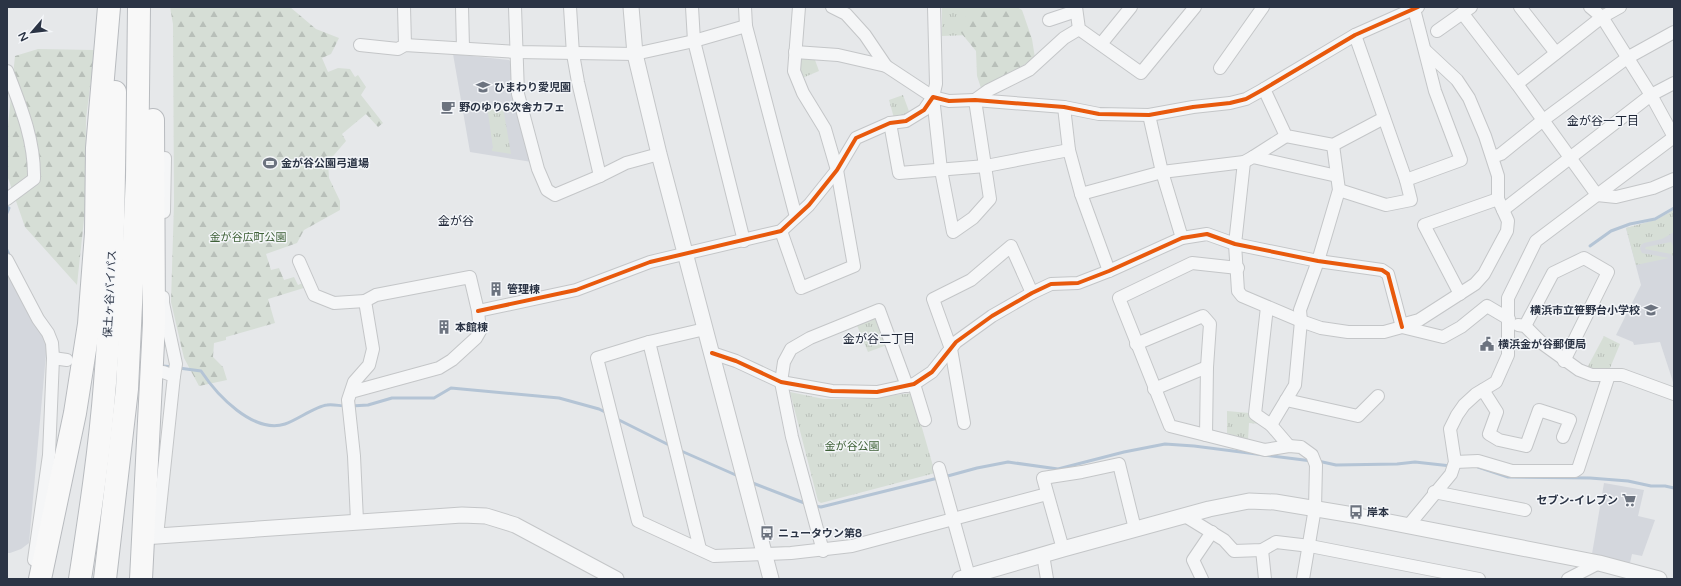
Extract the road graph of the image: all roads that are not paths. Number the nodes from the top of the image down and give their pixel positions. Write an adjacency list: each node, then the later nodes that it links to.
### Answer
1 (109, 7): 148 (highway)
2 (115, 7): 149 (highway, 保土ヶ谷バイパス)
3 (139, 7): 150 (highway, 保土ヶ谷バイパス)
4 (147, 7): 136 (highway)
5 (404, 7): 36 (street)
6 (462, 7): 37 (street)
7 (515, 7): 38 (street)
8 (570, 7): 40 (street)
9 (631, 7): 41 (street)
10 (692, 7): 32 (street)
11 (746, 7): 27 (street)
12 (799, 7): 42 (street)
13 (832, 7): 44 (street)
14 (934, 7): 51 (street)
15 (1131, 7): 34 (street)
16 (1195, 7): 34 (street)
17 (1263, 7): 45 (street)
18 (1520, 7): 39 (street)
19 (1590, 7): 25 (street)
20 (1620, 7): 25 (street)
21 (1416, 8): 23 (street); 33 (street)
22 (1076, 9): 26 (street); 28 (street)
23 (1401, 10): 31 (street)
24 (1467, 10): 29 (street); 48 (street)
25 (1602, 17): 39 (street); 43 (street)
26 (1049, 20)
27 (746, 26): 32 (street); 80 (street)
28 (1079, 29): 34 (street); 52 (street)
29 (1437, 31)
30 (1674, 32): 43 (street)
31 (1355, 35): 49 (street); 55 (street)
32 (694, 41): 41 (street); 83 (street)
33 (1425, 43): 63 (street); 74 (street)
34 (1102, 44)
35 (360, 45): 36 (street)
36 (405, 46): 37 (street)
37 (463, 48): 38 (street)
38 (517, 52): 40 (street); 71 (street)
39 (1556, 53): 48 (street)
40 (573, 54): 41 (street); 71 (street)
41 (635, 54): 62 (street)
42 (792, 58): 44 (street); 68 (street)
43 (1627, 58): 50 (street); 56 (street)
44 (886, 66): 51 (street)
45 (1220, 68)
46 (7, 71): 78 (street)
47 (1674, 83): 50 (street)
48 (1517, 84): 56 (street)
49 (1264, 90): 54 (street); 58 (street)
50 (1651, 95): 59 (street); 65 (street)
51 (932, 98): 52 (street); 57 (street); 69 (street)
52 (975, 100): 53 (street); 67 (street)
53 (1064, 107): 54 (street); 61 (street)
54 (1149, 115): 70 (street)
55 (1384, 118): 60 (street); 74 (street)
56 (1542, 121): 63 (street); 65 (street)
57 (890, 123): 68 (street); 69 (street)
58 (1286, 136): 60 (street); 66 (street)
59 (1674, 137): 77 (street)
60 (1333, 145): 72 (street)
61 (1069, 150): 67 (street); 76 (street)
62 (659, 154): 71 (street); 85 (street)
63 (1493, 157): 79 (street)
64 (165, 158): 136 (street)
65 (1570, 158): 77 (street); 79 (street)
66 (1249, 160): 70 (street); 72 (street); 84 (street)
67 (986, 166): 69 (street); 69 (street)
68 (837, 170): 80 (street); 81 (street)
69 (942, 170)
70 (1162, 172): 76 (street); 82 (street)
71 (600, 176)
72 (1337, 176): 75 (street)
73 (1674, 179): 77 (street)
74 (1406, 180): 75 (street)
75 (1339, 190): 88 (street)
76 (1081, 194): 90 (street)
77 (1597, 195): 97 (street)
78 (7, 199)
79 (1501, 205): 92 (street); 92 (street)
80 (796, 217): 81 (street)
81 (781, 231): 83 (street)
82 (1182, 238): 84 (street); 90 (street)
83 (744, 241): 85 (street)
84 (1235, 244): 88 (street); 89 (street)
85 (686, 254): 95 (street); 100 (street)
86 (7, 260): 105 (street)
87 (300, 261): 93 (street)
88 (1318, 261): 96 (street); 99 (street)
89 (1238, 268): 94 (street); 102 (street)
90 (1109, 271): 91 (street)
91 (1032, 293): 103 (street); 103 (street)
92 (1460, 294): 99 (street)
93 (366, 301): 95 (street); 117 (street)
94 (1267, 307): 96 (street); 120 (street)
95 (478, 311): 117 (street)
96 (1301, 321): 99 (street); 116 (street)
97 (1509, 322): 98 (street); 99 (street); 113 (street)
98 (1525, 326): 107 (street); 107 (street)
99 (1402, 327)
100 (704, 329): 101 (street); 104 (street)
101 (649, 342): 138 (street); 138 (street)
102 (1136, 344): 108 (street); 112 (street)
103 (951, 349): 111 (street); 119 (street)
104 (712, 353): 110 (street); 142 (street)
105 (53, 358): 106 (street); 147 (street)
106 (67, 360)
107 (1564, 361): 109 (street)
108 (1207, 366): 112 (street); 121 (street)
109 (1609, 374): 114 (street); 124 (street)
110 (781, 382): 111 (street); 111 (street); 141 (street)
111 (911, 385): 118 (street)
112 (1154, 389): 121 (street)
113 (1483, 390): 122 (street); 124 (street)
114 (1674, 394)
115 (1378, 396): 116 (street)
116 (1286, 400): 120 (street)
117 (350, 401): 132 (street)
118 (925, 420)
119 (964, 423)
120 (1271, 425): 123 (street)
121 (1206, 435): 123 (street)
122 (1563, 437)
123 (1289, 446): 128 (street)
124 (1455, 462): 126 (street)
125 (939, 468): 131 (street)
126 (1434, 492): 129 (street); 133 (street)
127 (1047, 494): 131 (street); 134 (street); 139 (street)
128 (1315, 508): 130 (street); 133 (street); 137 (street)
129 (1525, 510)
130 (1185, 516): 134 (street); 135 (street)
131 (953, 519): 141 (street); 146 (street)
132 (357, 521): 136 (street); 152 (street)
133 (1408, 526): 144 (street)
134 (1135, 529): 139 (street)
135 (1212, 532): 140 (street); 155 (street)
136 (150, 536): 151 (highway)
137 (1310, 546): 140 (street); 157 (street); 158 (street)
138 (700, 548): 142 (street)
139 (1063, 549): 143 (street)
140 (1262, 550): 156 (street)
141 (823, 551): 142 (street)
142 (765, 555): 153 (street)
143 (1043, 555): 146 (street); 154 (street)
144 (1599, 563): 145 (street); 159 (street)
145 (1631, 575): 160 (street)
146 (964, 578)
147 (33, 579)
148 (40, 579)
149 (80, 579)
150 (105, 579)
151 (141, 579)
152 (616, 579)
153 (771, 579)
154 (1047, 579)
155 (1202, 579)
156 (1265, 579)
157 (1303, 579)
158 (1479, 579)
159 (1568, 579)
160 (1659, 579)

